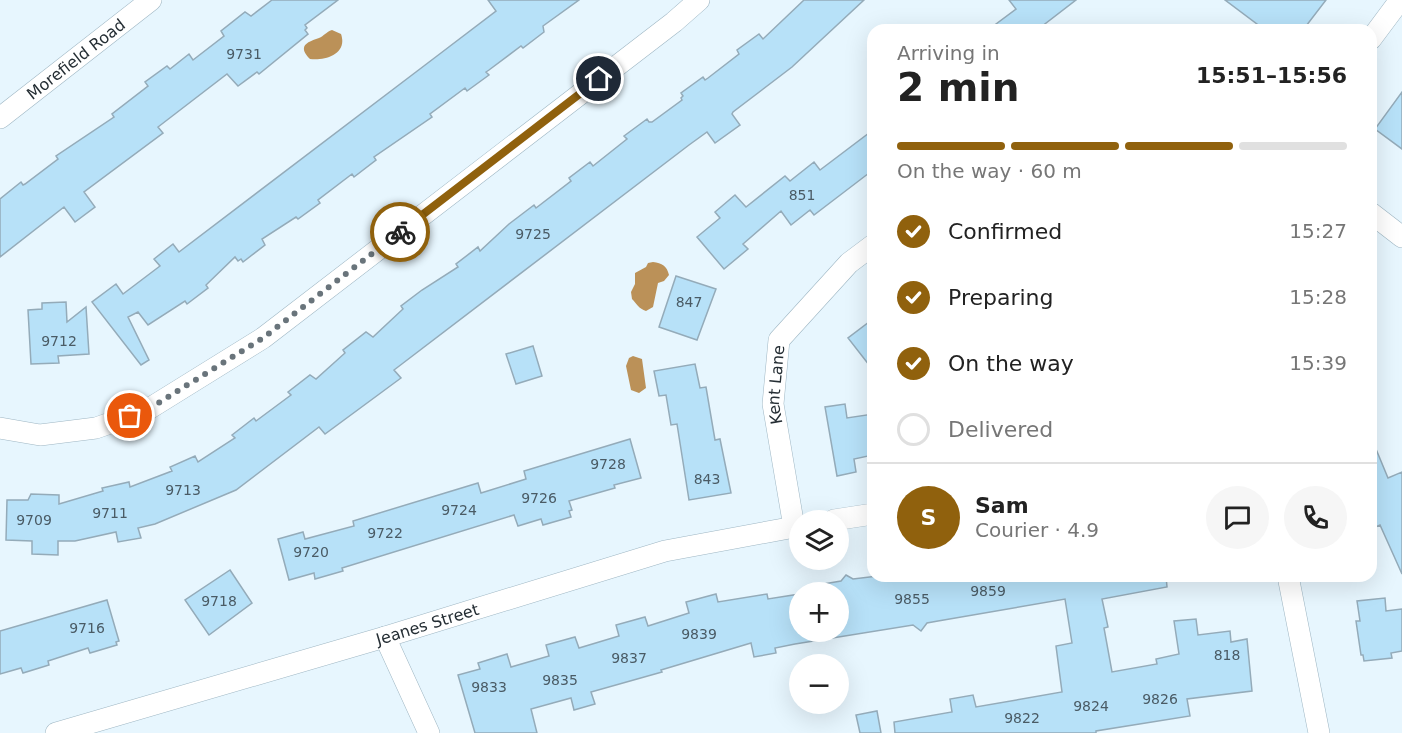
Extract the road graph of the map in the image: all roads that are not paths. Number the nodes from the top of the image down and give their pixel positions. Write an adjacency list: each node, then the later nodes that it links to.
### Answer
1 (151, 0): 5 (street, Morefield Road)
2 (699, 0): 9 (street)
3 (1400, 0): 4 (street)
4 (1377, 31)
5 (0, 118)
6 (1377, 218): 7 (street)
7 (1402, 237)
8 (867, 249): 10 (street, Kent Lane)
9 (0, 428)
10 (794, 510)
11 (867, 515): 12 (street)
12 (849, 518)
13 (789, 528): 15 (street, Jeanes Street)
14 (1289, 582): 18 (street)
15 (385, 637): 16 (street, Jeanes Street); 17 (street)
16 (56, 733)
17 (429, 733)
18 (1319, 733)

